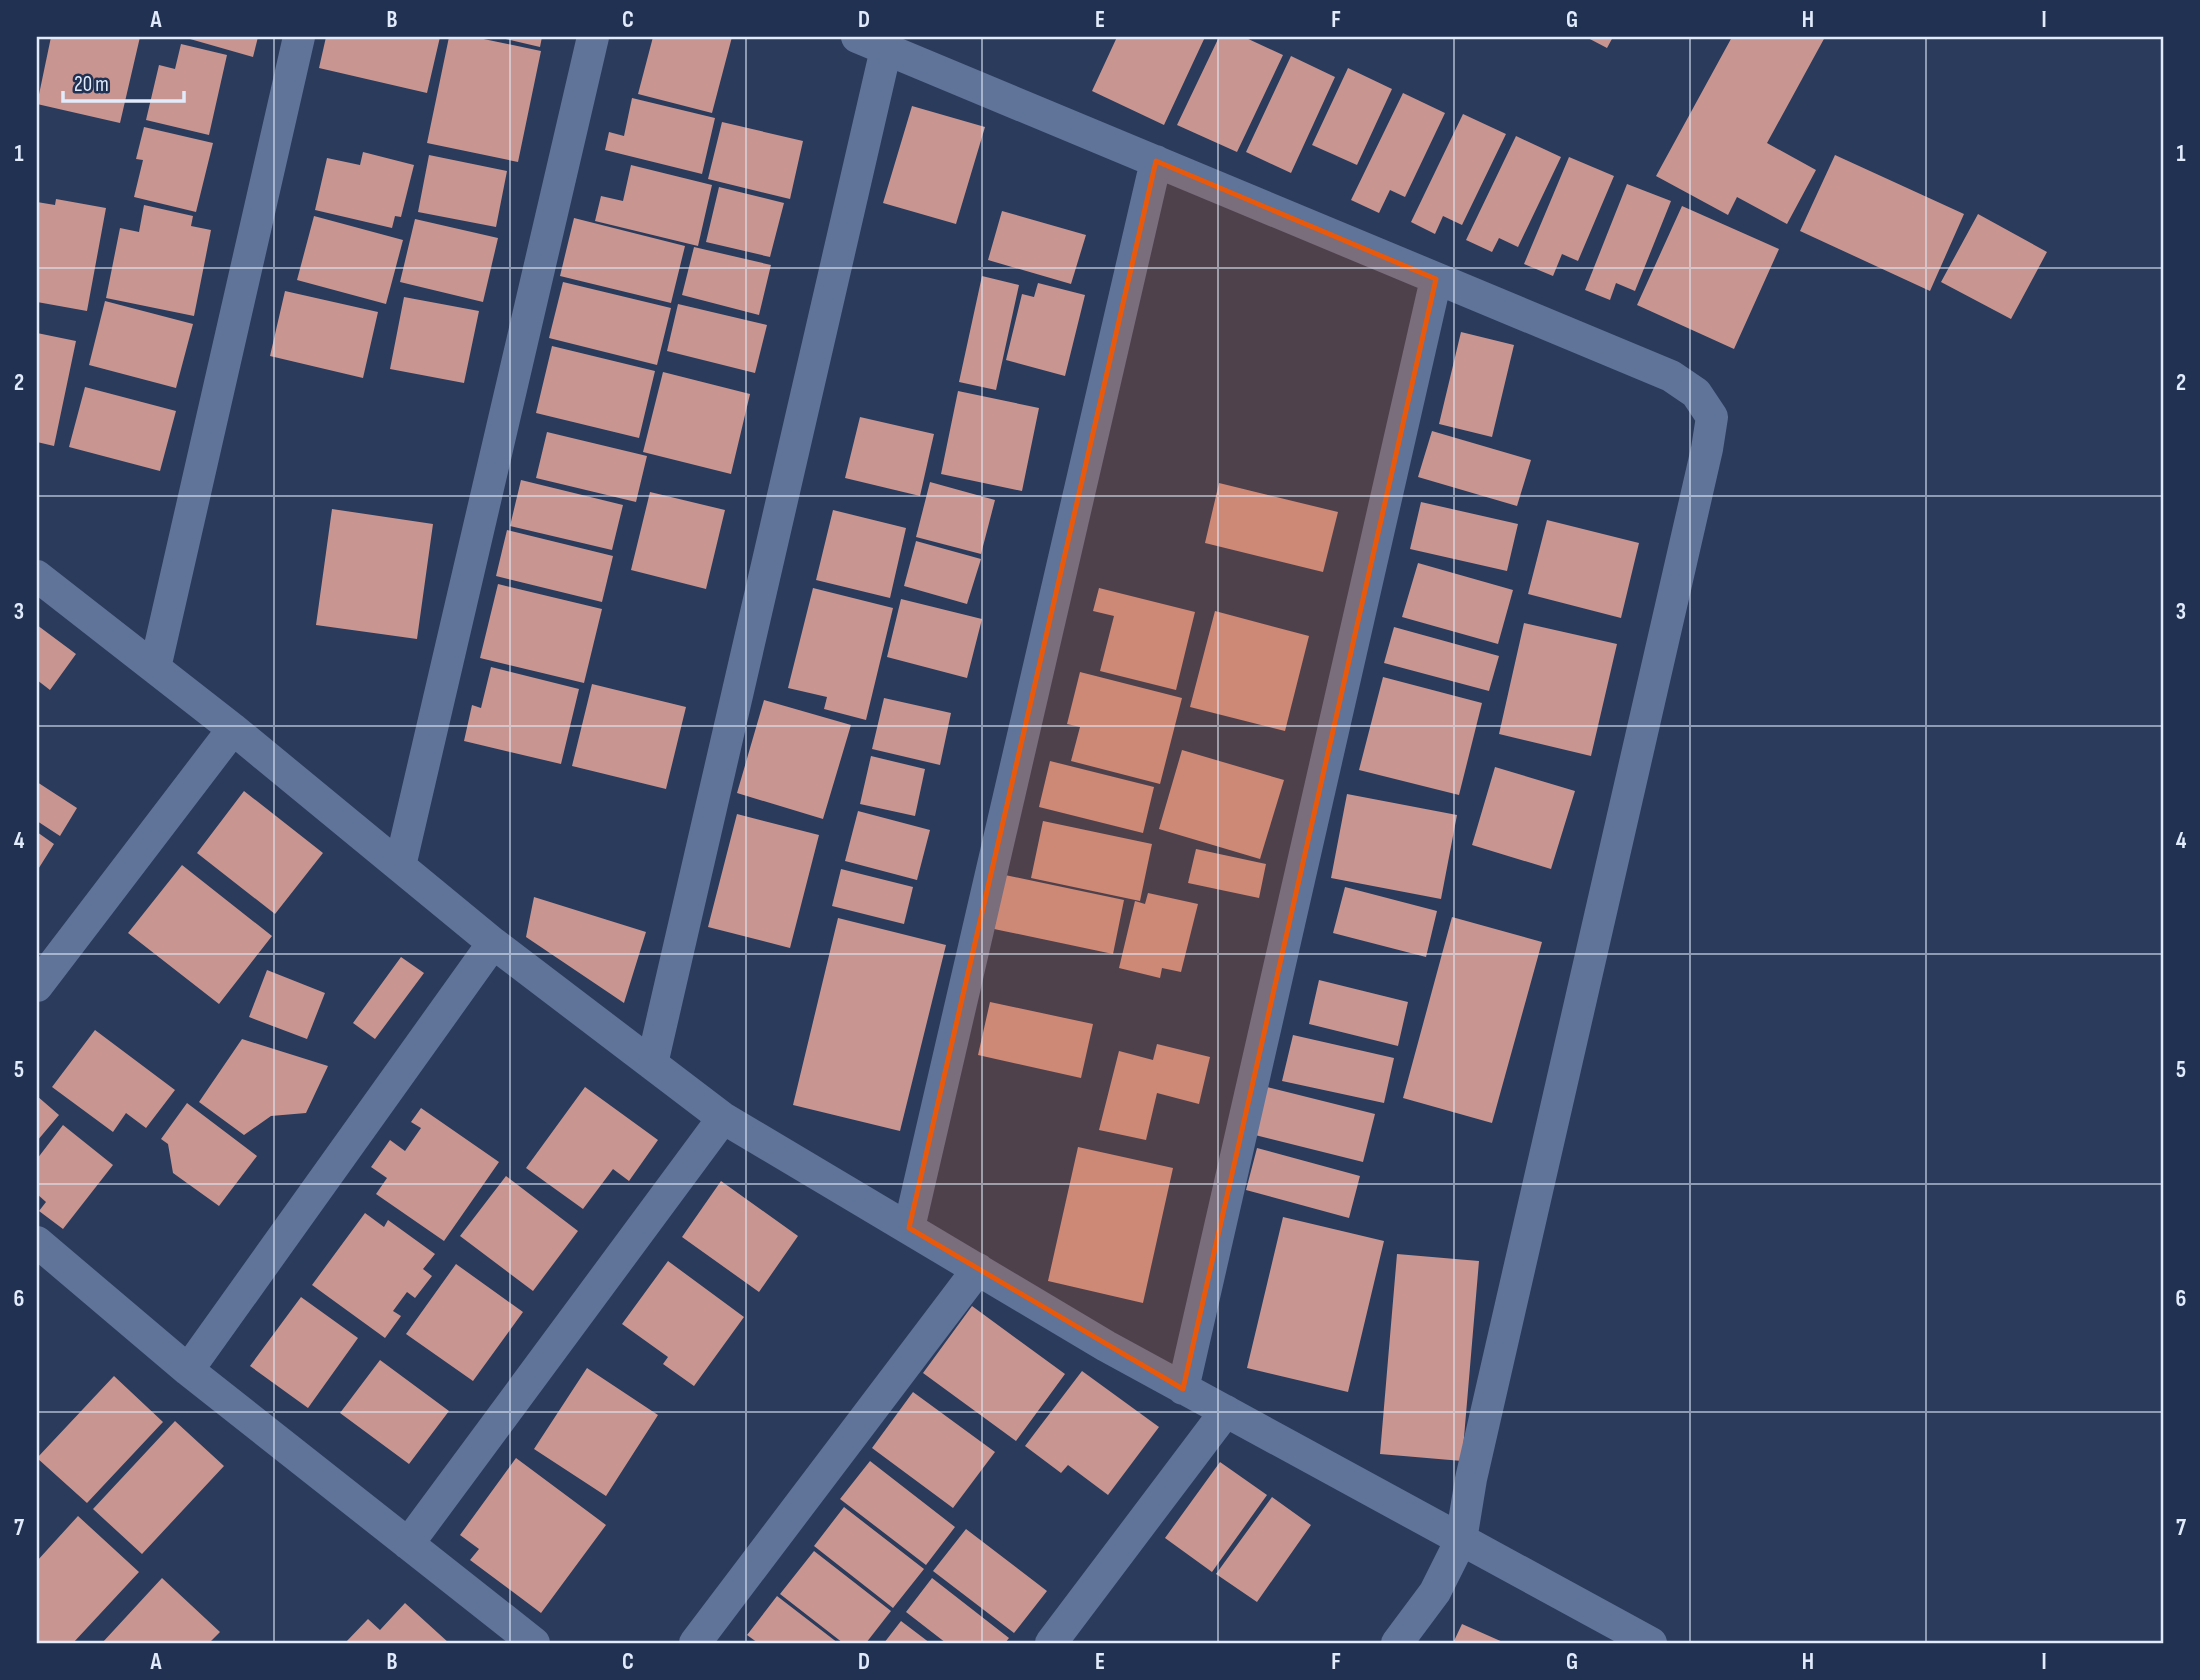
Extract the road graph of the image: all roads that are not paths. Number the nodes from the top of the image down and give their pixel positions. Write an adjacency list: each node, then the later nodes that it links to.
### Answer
1 (299, 37): 8 (street)
2 (593, 37): 10 (street)
3 (857, 37): 4 (street)
4 (886, 49): 5 (street); 13 (street)
5 (1156, 161): 6 (street); 15 (street)
6 (1436, 279): 19 (street); 21 (street)
7 (37, 576): 8 (street)
8 (155, 668): 9 (street)
9 (233, 729): 10 (street); 12 (street)
10 (400, 866): 11 (street)
11 (493, 943): 13 (street); 18 (street)
12 (37, 986)
13 (652, 1064): 14 (street)
14 (723, 1118): 15 (street); 22 (street)
15 (909, 1228): 17 (street)
16 (37, 1242): 18 (street)
17 (978, 1269): 19 (street); 24 (street)
18 (188, 1370): 22 (street)
19 (1184, 1389): 20 (street)
20 (1226, 1411): 21 (street); 25 (street)
21 (1461, 1540): 26 (street); 27 (street)
22 (408, 1544): 23 (street)
23 (534, 1643)
24 (695, 1643)
25 (1051, 1643)
26 (1397, 1643)
27 (1651, 1643)

